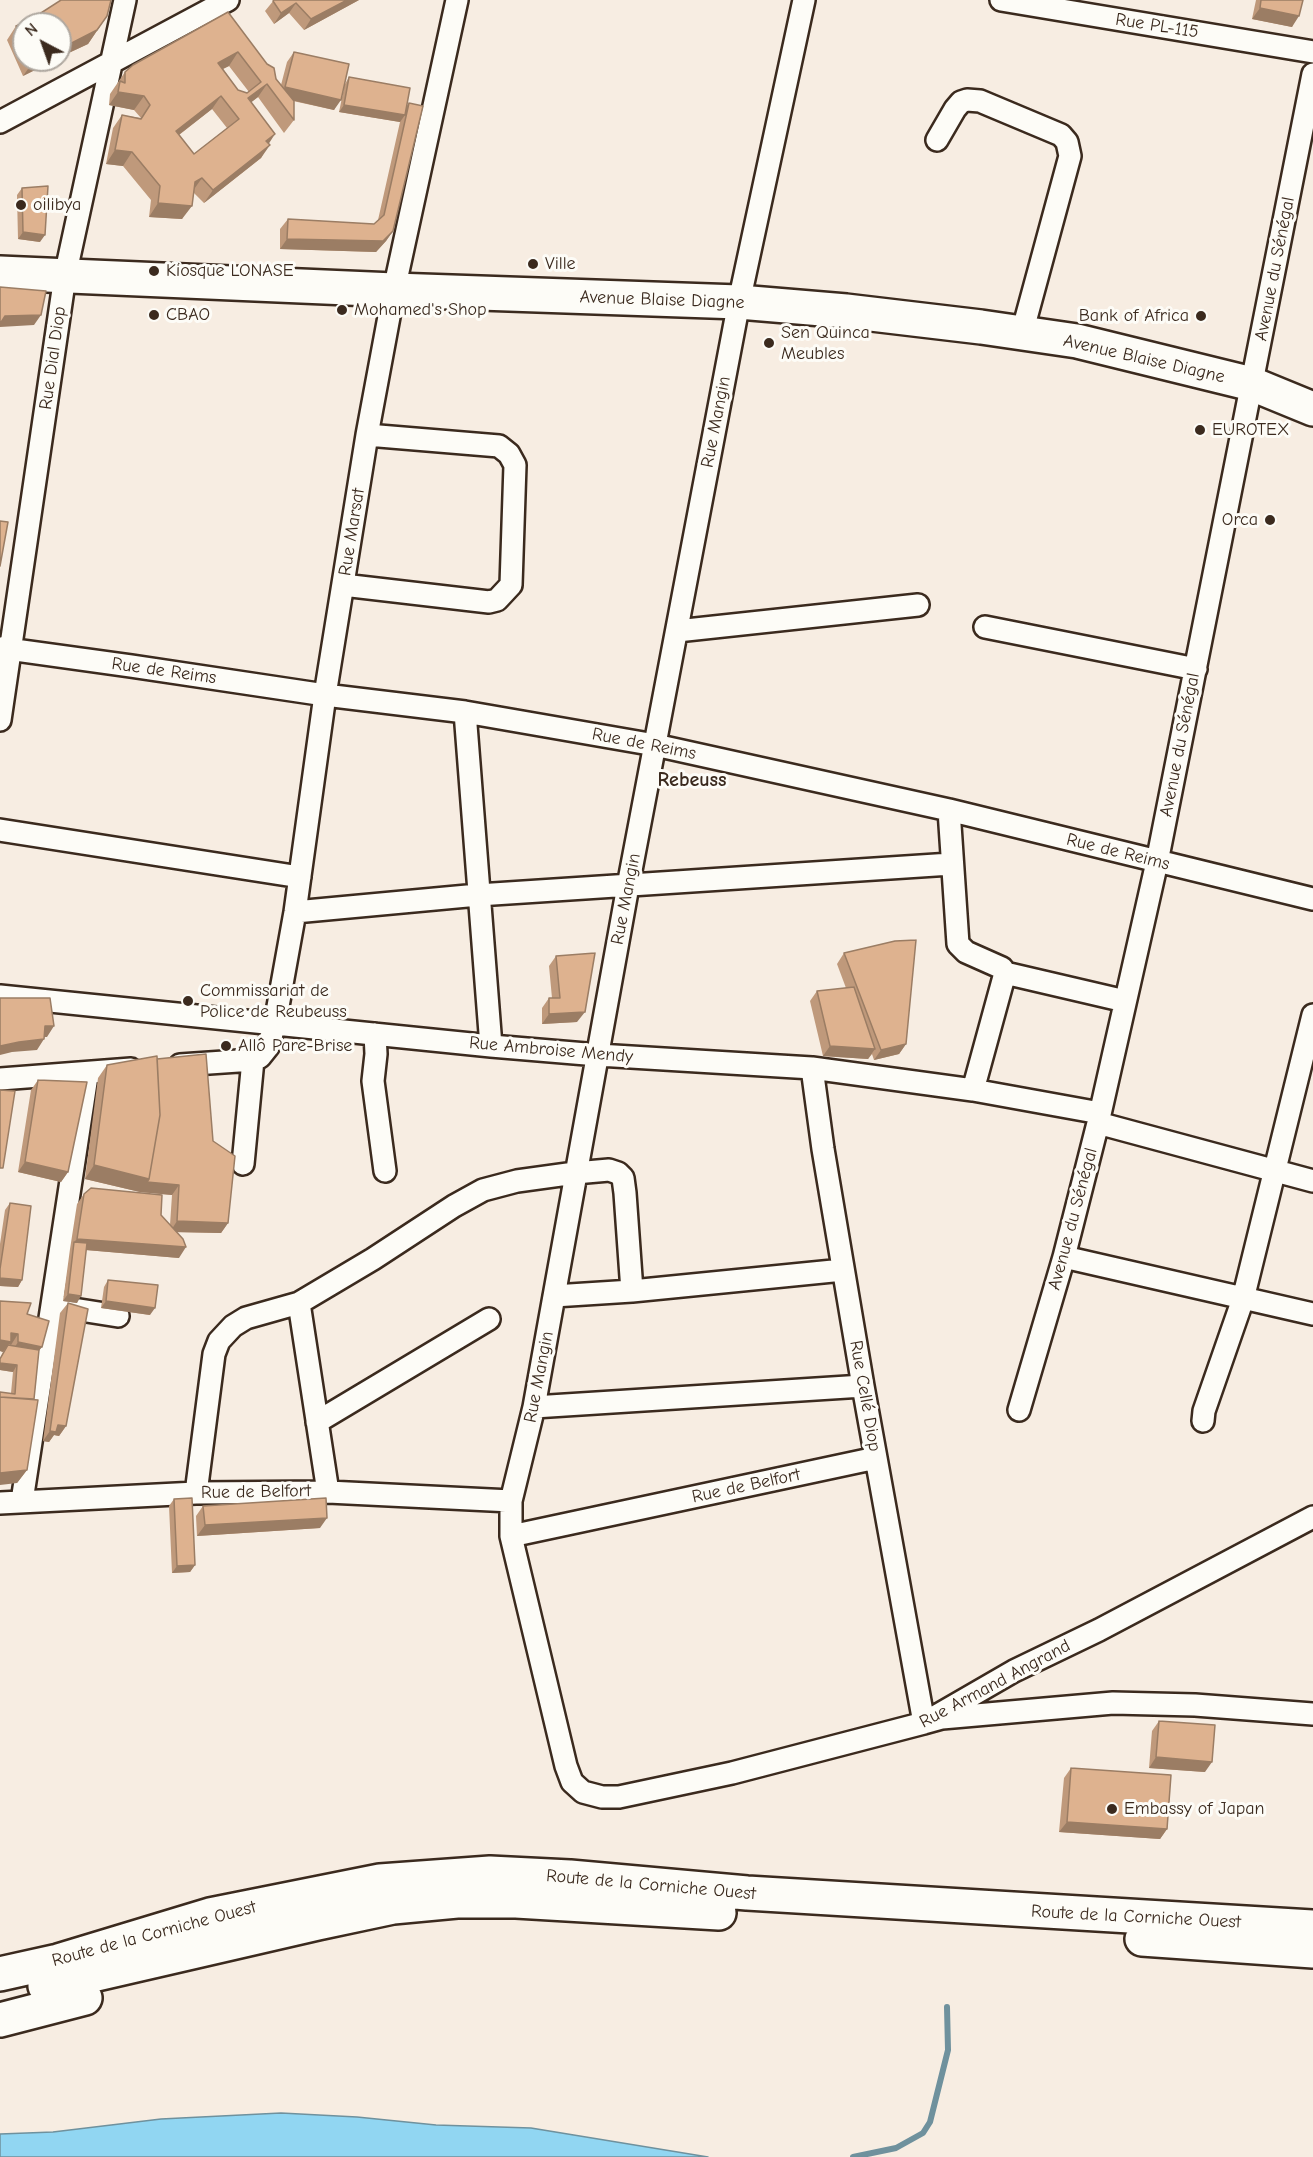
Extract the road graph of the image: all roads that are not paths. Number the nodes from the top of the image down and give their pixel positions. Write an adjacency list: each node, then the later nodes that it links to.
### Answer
1 (125, 0): 7 (street, Rue Dial Diop)
2 (228, 0): 7 (street)
3 (457, 0): 13 (street, Rue Marsat)
4 (804, 0): 14 (street, Rue Mangin)
5 (1001, 0): 6 (street, Rue PL-115)
6 (1313, 52)
7 (112, 62): 9 (street); 12 (street, Rue Dial Diop)
8 (1313, 74): 16 (street, Avenue du Sénégal)
9 (0, 122)
10 (937, 140): 15 (street)
11 (0, 273): 12 (main road, Avenue Blaise Diagne)
12 (65, 276): 13 (main road, Avenue Blaise Diagne); 23 (street, Rue Dial Diop)
13 (394, 290): 14 (main road, Avenue Blaise Diagne); 18 (street, Rue Marsat)
14 (739, 302): 15 (main road, Avenue Blaise Diagne); 22 (street, Rue Mangin)
15 (1022, 333): 16 (main road, Avenue Blaise Diagne)
16 (1252, 384): 17 (main road, Avenue Blaise Diagne); 24 (street, Avenue du Sénégal)
17 (1313, 409)
18 (367, 435): 19 (street, Rue Marsat); 19 (street)
19 (343, 585): 25 (street, Rue Marsat)
20 (918, 604): 22 (street)
21 (985, 627): 24 (street)
22 (677, 631): 28 (street, Rue Mangin)
23 (5, 649): 25 (street, Rue de Reims); 27 (street, Rue Dial Diop)
24 (1196, 669): 31 (street, Avenue du Sénégal)
25 (325, 695): 26 (street, Rue de Reims); 33 (street, Rue Marsat)
26 (465, 712): 28 (street, Rue de Reims); 35 (street)
27 (0, 720)
28 (655, 745): 29 (street, Rue de Reims); 34 (street, Rue Mangin)
29 (949, 810): 31 (street, Rue de Reims); 32 (street)
30 (0, 830): 33 (street)
31 (1157, 862): 36 (street, Rue de Reims); 40 (street, Avenue du Sénégal)
32 (951, 864): 34 (street); 38 (street)
33 (300, 877): 37 (street, Rue Marsat)
34 (628, 886): 35 (street); 45 (street, Rue Mangin)
35 (478, 895): 37 (street); 44 (street)
36 (1313, 899)
37 (295, 912): 42 (street, Rue Marsat)
38 (1005, 973): 40 (street); 50 (street)
39 (0, 996): 42 (street, Rue Ambroise Mendy)
40 (1125, 1001): 51 (street, Avenue du Sénégal)
41 (1313, 1015): 53 (street)
42 (275, 1023): 43 (street, Rue Ambroise Mendy); 46 (street, Rue Marsat)
43 (375, 1034): 44 (street, Rue Ambroise Mendy); 54 (street)
44 (490, 1046): 45 (street, Rue Ambroise Mendy)
45 (598, 1055): 47 (street, Rue Ambroise Mendy); 55 (street, Rue Mangin)
46 (253, 1060): 48 (street); 52 (street)
47 (812, 1068): 50 (street, Rue Ambroise Mendy); 60 (street, Rue Cellé Diop)
48 (87, 1072): 49 (street); 57 (street)
49 (0, 1079)
50 (973, 1090): 51 (street, Rue Ambroise Mendy)
51 (1099, 1118): 53 (street, Rue Ambroise Mendy); 59 (street, Avenue du Sénégal)
52 (243, 1164)
53 (1275, 1170): 56 (street, Rue Ambroise Mendy); 63 (street)
54 (384, 1171)
55 (575, 1173): 61 (street); 62 (street, Rue Mangin); 64 (street)
56 (1313, 1181)
57 (69, 1190): 58 (street); 65 (street)
58 (93, 1192)
59 (1064, 1257): 63 (street); 71 (street, Avenue du Sénégal)
60 (843, 1270): 61 (street); 69 (street, Rue Cellé Diop)
61 (633, 1291): 62 (street)
62 (554, 1296): 70 (street, Rue Mangin)
63 (1244, 1299): 66 (street); 72 (street)
64 (299, 1303): 73 (street); 76 (street)
65 (52, 1306): 67 (street); 77 (street)
66 (1313, 1314)
67 (118, 1316)
68 (489, 1319): 73 (street)
69 (863, 1386): 70 (street); 74 (street, Rue Cellé Diop)
70 (534, 1407): 78 (street, Rue Mangin)
71 (1019, 1410)
72 (1203, 1421)
73 (317, 1422): 75 (street)
74 (876, 1458): 81 (street, Rue de Belfort); 83 (street, Rue Cellé Diop)
75 (328, 1492): 76 (street, Rue de Belfort); 78 (street, Rue de Belfort)
76 (196, 1493): 77 (street, Rue de Belfort)
77 (22, 1501): 79 (street, Rue de Belfort)
78 (511, 1501): 81 (street, Rue Mangin)
79 (0, 1503)
80 (1313, 1517): 83 (street, Rue Armand Angrand)
81 (511, 1536): 84 (street, Rue Mangin)
82 (1313, 1714): 83 (street)
83 (924, 1723): 84 (street, Rue Armand Angrand)
84 (583, 1792)
85 (1313, 1927): 89 (main road, Route de la Corniche Ouest)
86 (194, 1952): 87 (main road, Route de la Corniche Ouest); 91 (main road, Route de la Corniche Ouest); 92 (main road)
87 (1313, 1952)
88 (0, 1961): 89 (main road)
89 (58, 1961): 90 (main road, Route de la Corniche Ouest)
90 (0, 1974)
91 (0, 1997)
92 (0, 2020)

